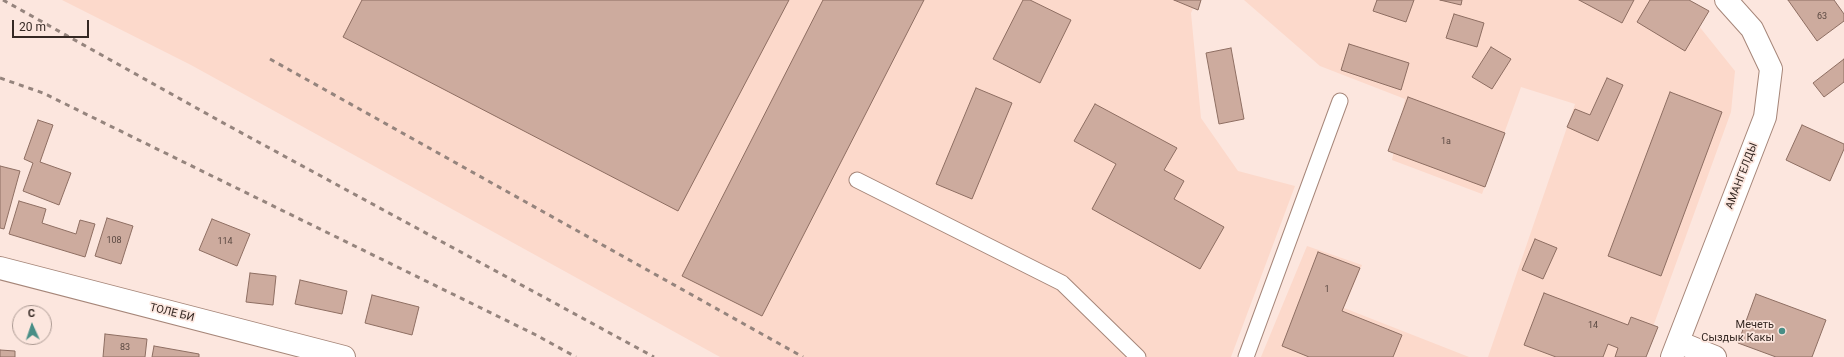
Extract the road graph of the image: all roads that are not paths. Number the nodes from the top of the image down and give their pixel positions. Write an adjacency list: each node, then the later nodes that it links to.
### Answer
1 (1726, 0): 5 (street, АМАНГЕЛДЫ)
2 (1340, 101): 8 (lane)
3 (857, 180): 7 (lane)
4 (0, 268): 6 (street, ТОЛЕ БИ)
5 (1675, 350): 9 (street)
6 (344, 357)
7 (1138, 357)
8 (1246, 357)
9 (1715, 357)

